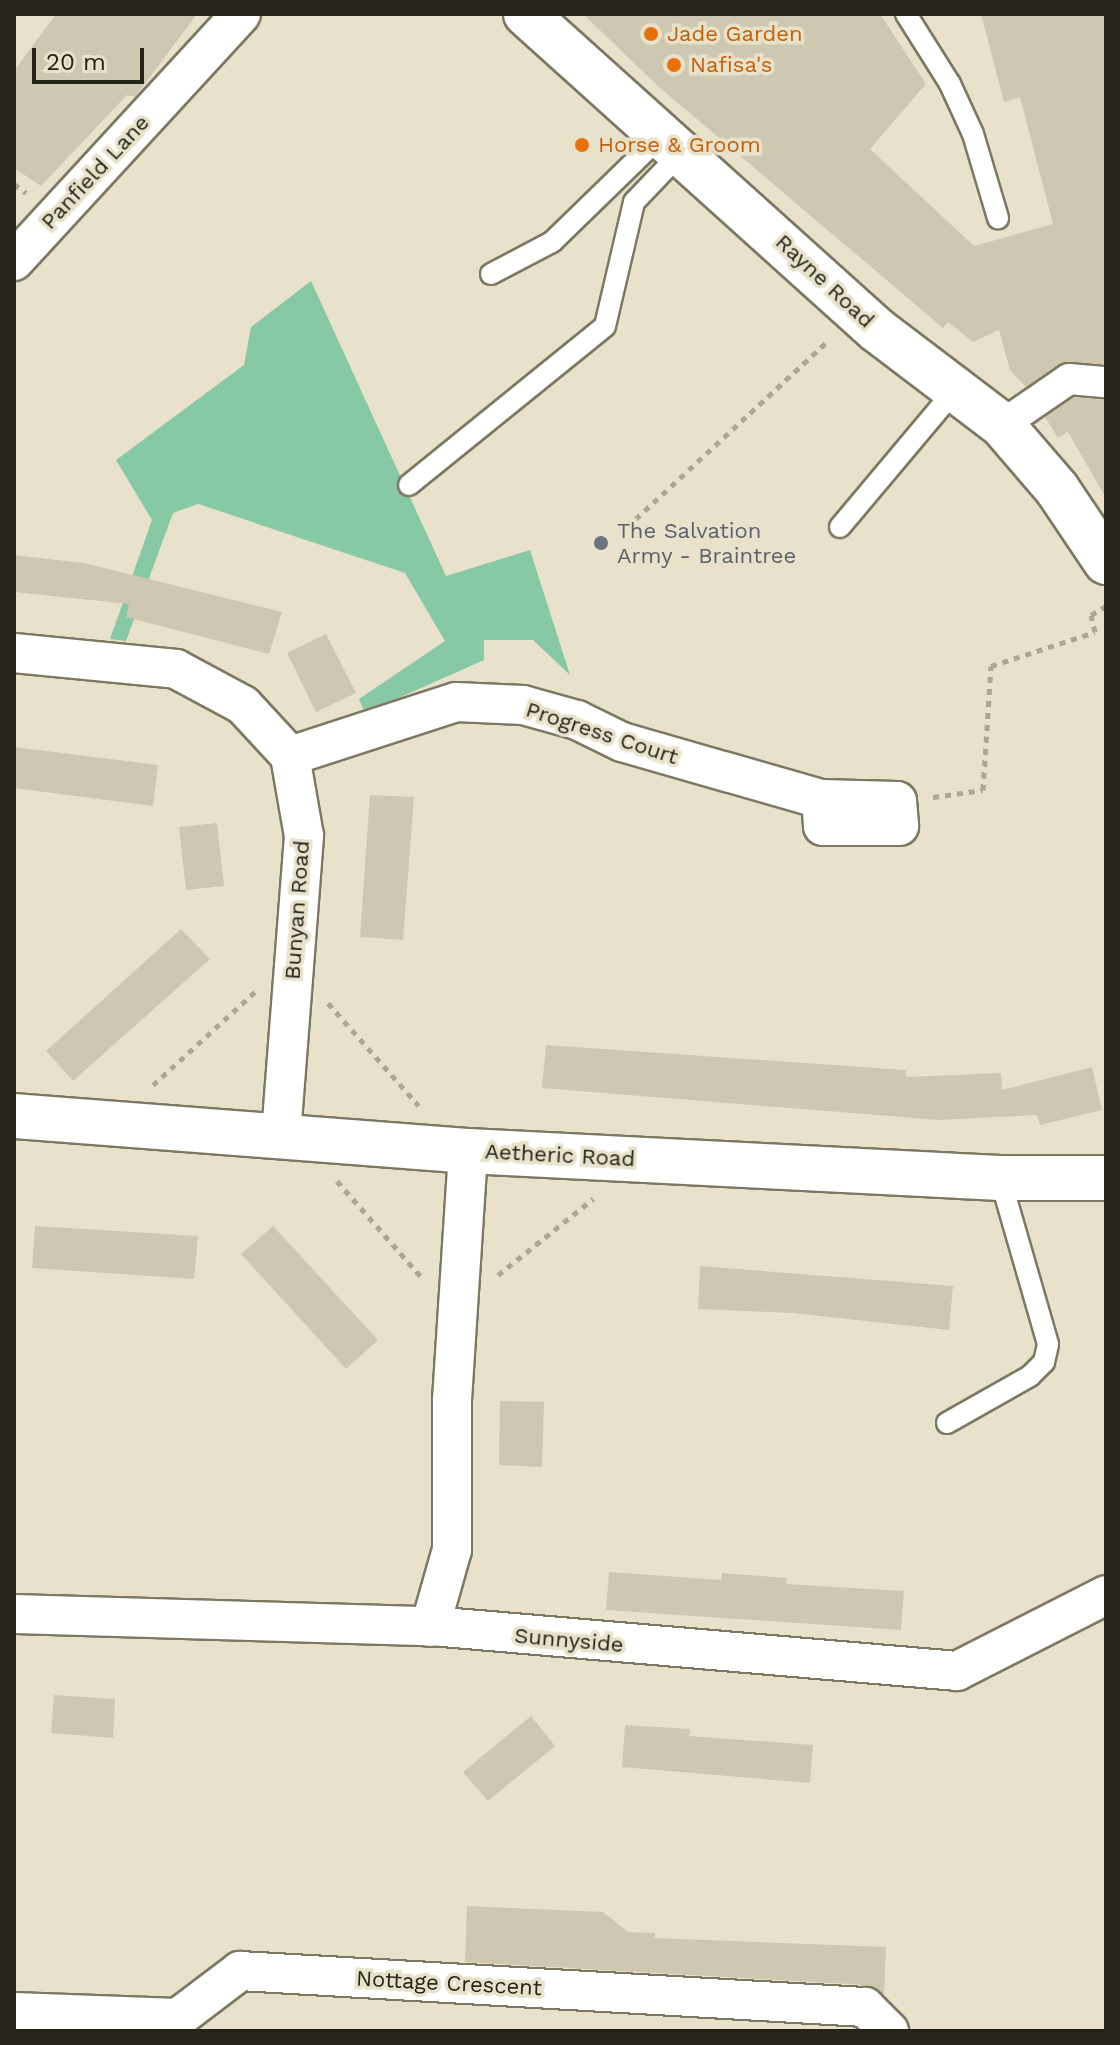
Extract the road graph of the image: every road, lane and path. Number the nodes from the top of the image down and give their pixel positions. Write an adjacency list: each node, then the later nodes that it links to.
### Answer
1 (241, 14): 6 (street, Panfield Lane)
2 (526, 14): 4 (street, Rayne Road)
3 (906, 14): 5 (lane)
4 (671, 145): 7 (lane); 8 (street, Rayne Road); 12 (lane)
5 (998, 218)
6 (14, 261)
7 (491, 274)
8 (859, 312): 10 (street, Rayne Road); 13 (path)
9 (1106, 382): 11 (street)
10 (956, 389): 11 (street, Rayne Road); 14 (lane)
11 (1002, 425): 15 (street, Rayne Road)
12 (409, 485)
13 (627, 527)
14 (840, 527)
15 (1106, 562)
16 (1106, 606): 19 (path)
17 (14, 653): 18 (street)
18 (290, 756): 19 (street, Progress Court); 20 (street, Bunyan Road)
19 (897, 801)
20 (293, 983): 22 (path); 23 (street, Bunyan Road); 24 (path)
21 (14, 1116): 22 (street, Aetheric Road)
22 (133, 1123): 23 (street, Aetheric Road)
23 (300, 1135): 24 (street, Aetheric Road); 28 (path)
24 (450, 1149): 25 (street, Aetheric Road); 28 (street)
25 (633, 1158): 26 (street, Aetheric Road); 28 (path)
26 (1000, 1178): 27 (street, Aetheric Road); 29 (lane)
27 (1106, 1178)
28 (458, 1293): 32 (street)
29 (947, 1423)
30 (1106, 1595): 32 (street, Sunnyside)
31 (14, 1614): 32 (street, Sunnyside)
32 (430, 1627)
33 (14, 2012): 34 (street, Nottage Crescent)
34 (889, 2031)

